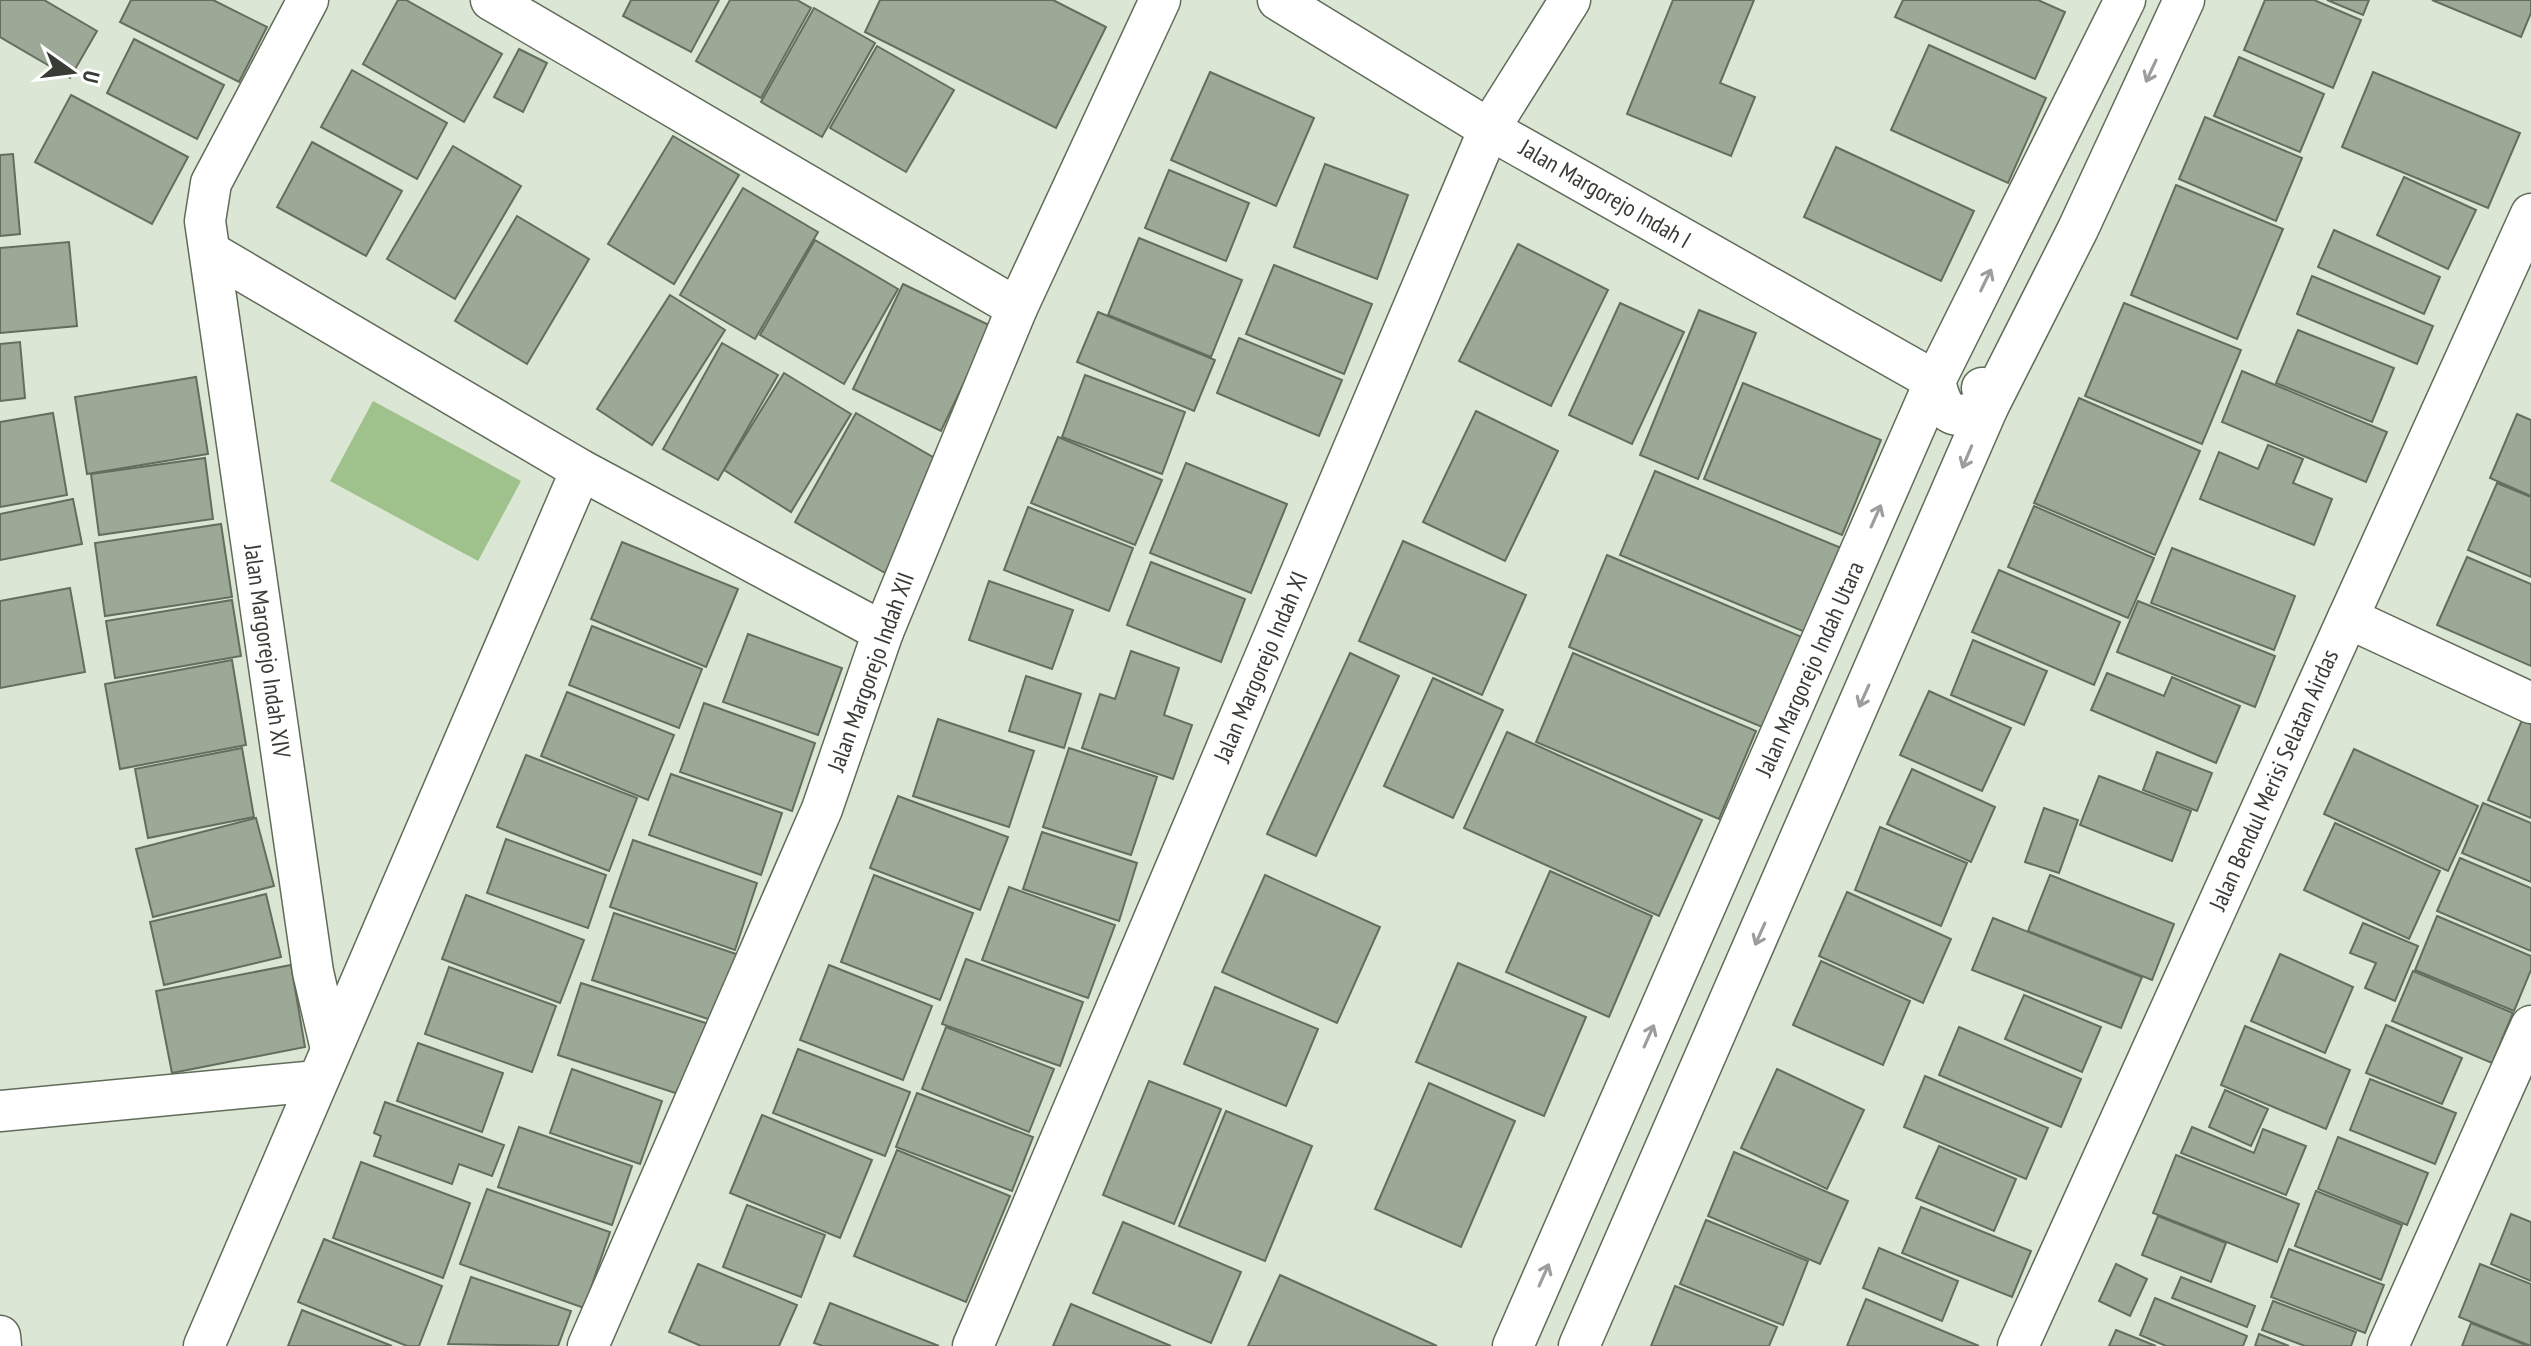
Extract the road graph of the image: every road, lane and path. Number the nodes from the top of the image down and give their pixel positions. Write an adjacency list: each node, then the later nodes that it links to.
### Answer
1 (308, 0): 10 (street, Jalan Margorejo Indah XIV)
2 (491, 0): 11 (street)
3 (1160, 0): 11 (street, Jalan Margorejo Indah XII)
4 (1278, 0): 8 (street, Jalan Margorejo Indah I)
5 (1570, 0): 8 (street, Jalan Margorejo Indah XI)
6 (2125, 0): 12 (street, Jalan Margorejo Indah Utara, one-way to 6)
7 (2184, 0): 13 (street, one-way to 13)
8 (1489, 129): 12 (street, Jalan Margorejo Indah I); 25 (street, Jalan Margorejo Indah XI)
9 (2531, 214): 15 (street, Jalan Bendul Merisi Selatan Airdas)
10 (210, 252): 14 (street); 19 (street, Jalan Margorejo Indah XIV)
11 (1017, 308): 16 (street, Jalan Margorejo Indah XII)
12 (1935, 381): 13 (street); 26 (street, Jalan Margorejo Indah Utara, one-way to 12)
13 (1988, 407): 27 (street, one-way to 27)
14 (581, 470): 16 (street); 19 (street)
15 (2348, 618): 17 (street); 28 (street, Jalan Bendul Merisi Selatan Airdas)
16 (883, 632): 24 (street, Jalan Margorejo Indah XII)
17 (2531, 703)
18 (2531, 1026): 29 (street)
19 (324, 1065): 20 (street); 23 (street)
20 (0, 1111)
21 (0, 1336): 22 (street)
22 (1, 1346)
23 (204, 1346)
24 (588, 1346)
25 (973, 1346)
26 (1513, 1346)
27 (1579, 1346)
28 (2018, 1346)
29 (2388, 1346)

